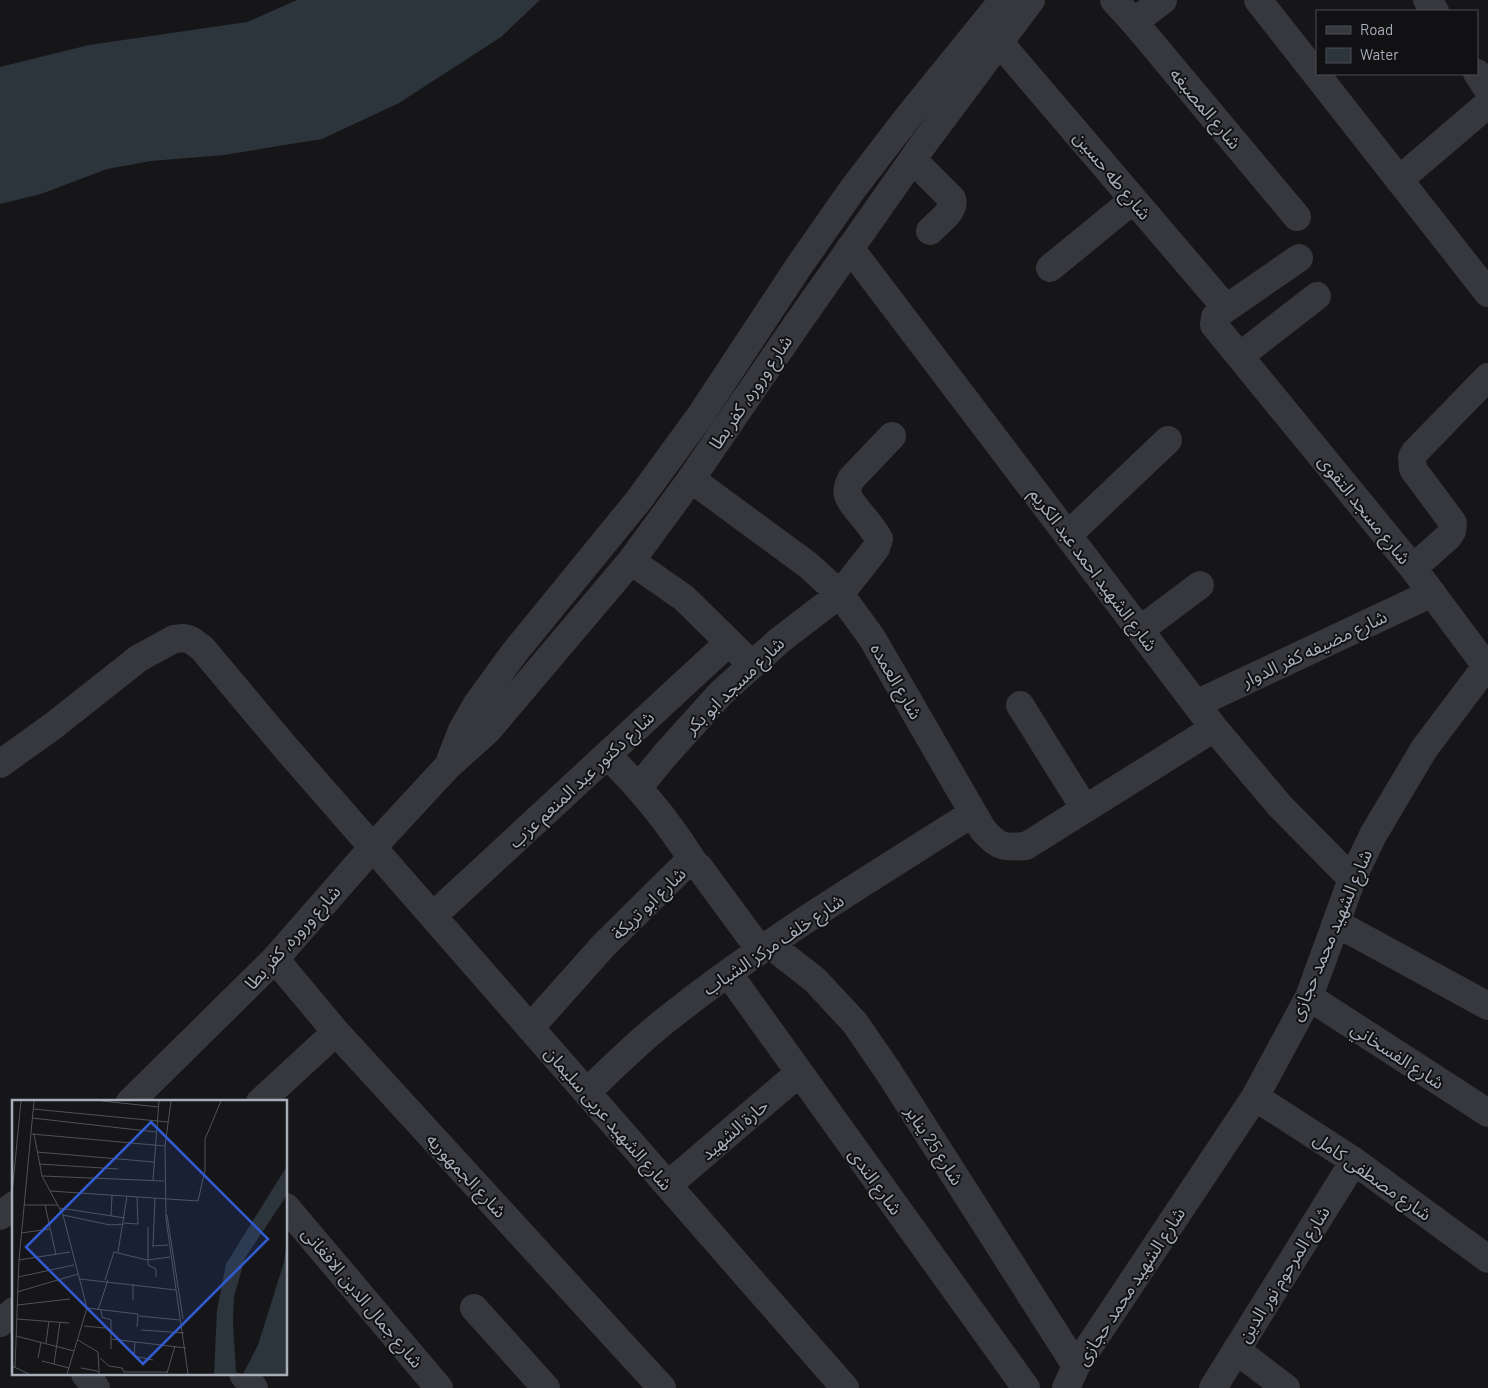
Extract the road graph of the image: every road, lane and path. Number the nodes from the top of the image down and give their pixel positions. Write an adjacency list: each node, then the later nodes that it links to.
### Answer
1 (1004, 0): 44 (street, شارع وروره, كفر بطا)
2 (1031, 0): 7 (street, شارع وروره, كفر بطا)
3 (1114, 0): 6 (street, شارع المصبغه)
4 (1163, 0): 6 (street)
5 (1258, 0): 8 (street)
6 (1134, 22): 16 (street, شارع المصبغه)
7 (999, 42): 13 (street, شارع وروره, كفر بطا); 15 (street, شارع طه حسين)
8 (1316, 74)
9 (1317, 75): 14 (street)
10 (1478, 75): 11 (street)
11 (1488, 90)
12 (1488, 104): 14 (street)
13 (913, 160): 17 (street); 18 (street, شارع وروره, كفر بطا)
14 (1399, 180): 21 (street)
15 (1133, 200): 20 (street); 23 (street, شارع طه حسين)
16 (1297, 217)
17 (930, 231)
18 (850, 248): 28 (street, شارع وروره, كفر بطا); 29 (street, شارع الشهيد احمد عبد الكريم)
19 (1299, 258): 23 (street, شارع مسجد التقوى)
20 (1050, 268)
21 (1488, 293)
22 (1317, 296): 24 (street)
23 (1226, 308): 24 (street, شارع مسجد التقوى)
24 (1240, 356): 31 (street, شارع مسجد التقوى)
25 (1488, 377): 31 (street)
26 (892, 436): 34 (street, شارع مسجد ابو بكر)
27 (1168, 440): 29 (street)
28 (691, 479): 30 (street, شارع وروره, كفر بطا); 34 (street, شارع العمده)
29 (1068, 535): 35 (street, شارع الشهيد احمد عبد الكريم)
30 (631, 561): 36 (street); 44 (street, شارع وروره, كفر بطا)
31 (1413, 568): 33 (street, شارع مسجد التقوى)
32 (1200, 585): 35 (street)
33 (1432, 593): 38 (street, شارع مسجد التقوى); 40 (street, شارع مضيفه كفر الدوار)
34 (840, 594): 37 (street, شارع مسجد ابو بكر); 47 (street, شارع العمده)
35 (1140, 630): 40 (street, شارع الشهيد احمد عبد الكريم)
36 (729, 642): 37 (street); 42 (street, شارع دكتور عبد المنعم عزب)
37 (751, 665): 45 (street, شارع مسجد ابو بكر)
38 (1487, 665): 50 (street, شارع الشهيد محمد حجازى)
39 (1020, 704): 46 (street)
40 (1196, 704): 41 (street, شارع الشهيد احمد عبد الكريم)
41 (1214, 728): 46 (street, شارع العمده); 50 (street, شارع الشهيد احمد عبد الكريم)
42 (607, 755): 45 (street); 51 (street, شارع دكتور عبد المنعم عزب)
43 (0, 764): 48 (street, شارع الشهيد عربى سليمان)
44 (448, 766): 48 (street, شارع وروره, كفر بطا)
45 (639, 787): 49 (street)
46 (1085, 809): 47 (street, شارع العمده)
47 (973, 813): 53 (street, شارع خلف مركز الشباب)
48 (373, 847): 51 (street, شارع الشهيد عربى سليمان); 54 (street, شارع وروره, كفر بطا)
49 (695, 864): 53 (street, شارع ابو تريكة); 58 (street, شارع ابو تريكة)
50 (1352, 879): 52 (street, شارع الشهيد محمد حجازى)
51 (433, 916): 58 (street, شارع الشهيد عربى سليمان)
52 (1336, 923): 56 (street, شارع الشهيد محمد حجازى); 57 (street)
53 (765, 947): 55 (street, شارع خلف مركز الشباب); 78 (street, شارع 25 يناير)
54 (275, 959): 59 (street, شارع الجمهوريه); 63 (street, شارع وروره, كفر بطا)
55 (728, 973): 60 (street, شارع الندى); 61 (street, شارع خلف مركز الشباب)
56 (1309, 997): 62 (street, شارع الشهيد محمد حجازى); 65 (street, شارع الفسخاني)
57 (1488, 1006)
58 (530, 1028): 61 (street, شارع الشهيد عربى سليمان)
59 (336, 1032): 64 (street); 83 (street, شارع الجمهوريه)
60 (799, 1073): 67 (street, حارة الشهيد); 85 (street, شارع الندى)
61 (587, 1092): 67 (street, شارع الشهيد عربى سليمان)
62 (1255, 1097): 66 (street, شارع مصطفى كامل); 78 (street, شارع الشهيد محمد حجازى)
63 (132, 1100)
64 (262, 1100)
65 (1488, 1112)
66 (1354, 1161): 71 (street, شارع مصطفى كامل); 75 (street, شارع المرحوم نور الدين)
67 (668, 1185): 84 (street, شارع الشهيد عربى سليمان)
68 (12, 1207): 70 (street)
69 (288, 1209): 81 (street, شارع جمال الدين الافغانى)
70 (0, 1216)
71 (1488, 1259)
72 (474, 1308): 82 (street)
73 (12, 1313): 74 (street)
74 (0, 1323)
75 (1236, 1350): 86 (street, شارع المرحوم نور الدين); 87 (street)
76 (87, 1376): 79 (street)
77 (245, 1376): 80 (street)
78 (1071, 1377)
79 (96, 1388)
80 (254, 1388)
81 (439, 1388)
82 (546, 1388)
83 (662, 1388)
84 (845, 1388)
85 (1026, 1388)
86 (1213, 1388)
87 (1286, 1388)

